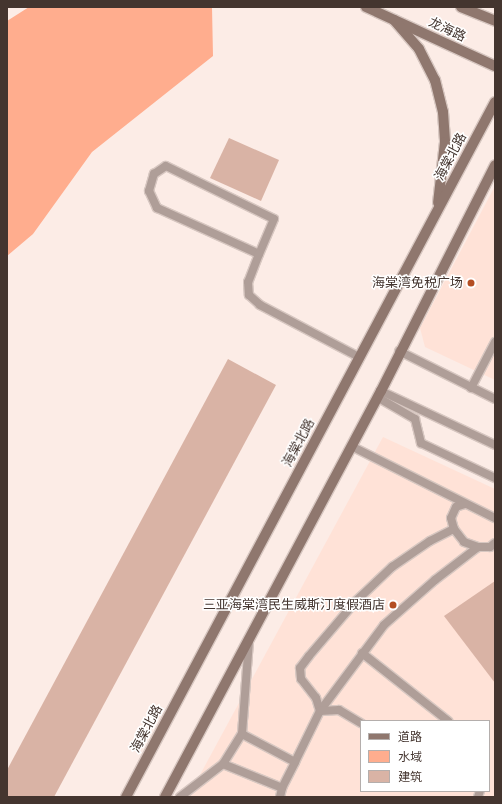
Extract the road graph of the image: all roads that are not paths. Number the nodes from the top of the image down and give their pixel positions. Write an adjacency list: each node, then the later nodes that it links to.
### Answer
1 (366, 7): 3 (main road, 龙海路)
2 (462, 7): 4 (main road, 龙海路)
3 (394, 20): 5 (main road, 龙海路); 8 (main road)
4 (495, 21)
5 (495, 66)
6 (495, 102): 8 (main road, 海棠北路)
7 (495, 165): 11 (main road)
8 (437, 210): 12 (main road, 海棠北路)
9 (259, 254): 9 (lane); 12 (lane)
10 (495, 342): 13 (lane)
11 (399, 351): 13 (lane); 14 (main road)
12 (360, 357): 33 (main road, 海棠北路)
13 (470, 388): 15 (lane)
14 (379, 394): 16 (lane); 17 (main road); 18 (lane)
15 (495, 399)
16 (495, 445)
17 (351, 446): 19 (lane); 24 (main road)
18 (495, 478)
19 (465, 504): 20 (lane); 21 (lane)
20 (495, 518)
21 (454, 529): 23 (lane); 26 (lane)
22 (495, 543): 23 (lane)
23 (478, 547): 25 (lane)
24 (249, 639): 29 (lane); 34 (main road)
25 (362, 653): 26 (lane); 27 (lane)
26 (320, 711): 28 (lane); 30 (lane)
27 (447, 720)
28 (360, 722)
29 (242, 734): 30 (lane); 31 (lane)
30 (295, 762): 32 (lane)
31 (223, 764): 32 (lane); 35 (lane)
32 (282, 788): 36 (lane)
33 (126, 797)
34 (165, 797)
35 (180, 797)
36 (280, 797)

